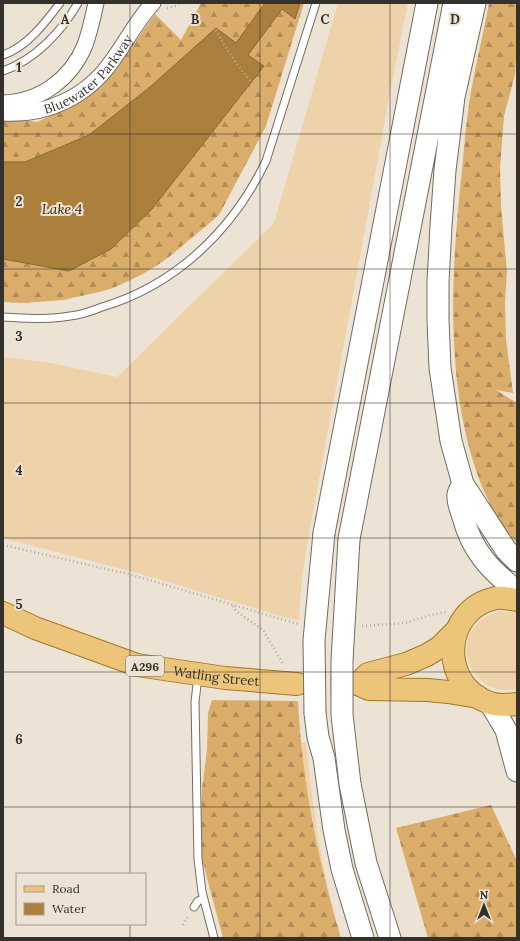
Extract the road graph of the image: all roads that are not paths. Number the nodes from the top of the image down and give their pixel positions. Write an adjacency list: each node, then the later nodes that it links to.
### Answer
1 (60, 3): 9 (lane)
2 (78, 3): 10 (lane)
3 (96, 3): 11 (street, Bluewater Parkway)
4 (153, 3): 12 (street, Bluewater Parkway)
5 (316, 3): 13 (lane)
6 (427, 3): 28 (main road, bridge)
7 (454, 3): 29 (main road, bridge)
8 (475, 3): 14 (main road)
9 (3, 55)
10 (3, 72)
11 (3, 103)
12 (3, 113)
13 (3, 317)
14 (462, 484): 15 (main road); 16 (main road)
15 (517, 561)
16 (517, 591)
17 (517, 600): 19 (main road)
18 (3, 613): 20 (main road, Watling Street / A296)
19 (456, 631): 22 (main road); 22 (main road)
20 (198, 675): 21 (main road, Watling Street / A296); 25 (lane)
21 (291, 676)
22 (484, 700): 23 (main road); 24 (main road)
23 (517, 704)
24 (517, 772)
25 (203, 899): 26 (lane); 27 (lane)
26 (194, 907)
27 (214, 938)
28 (363, 938)
29 (390, 938)

